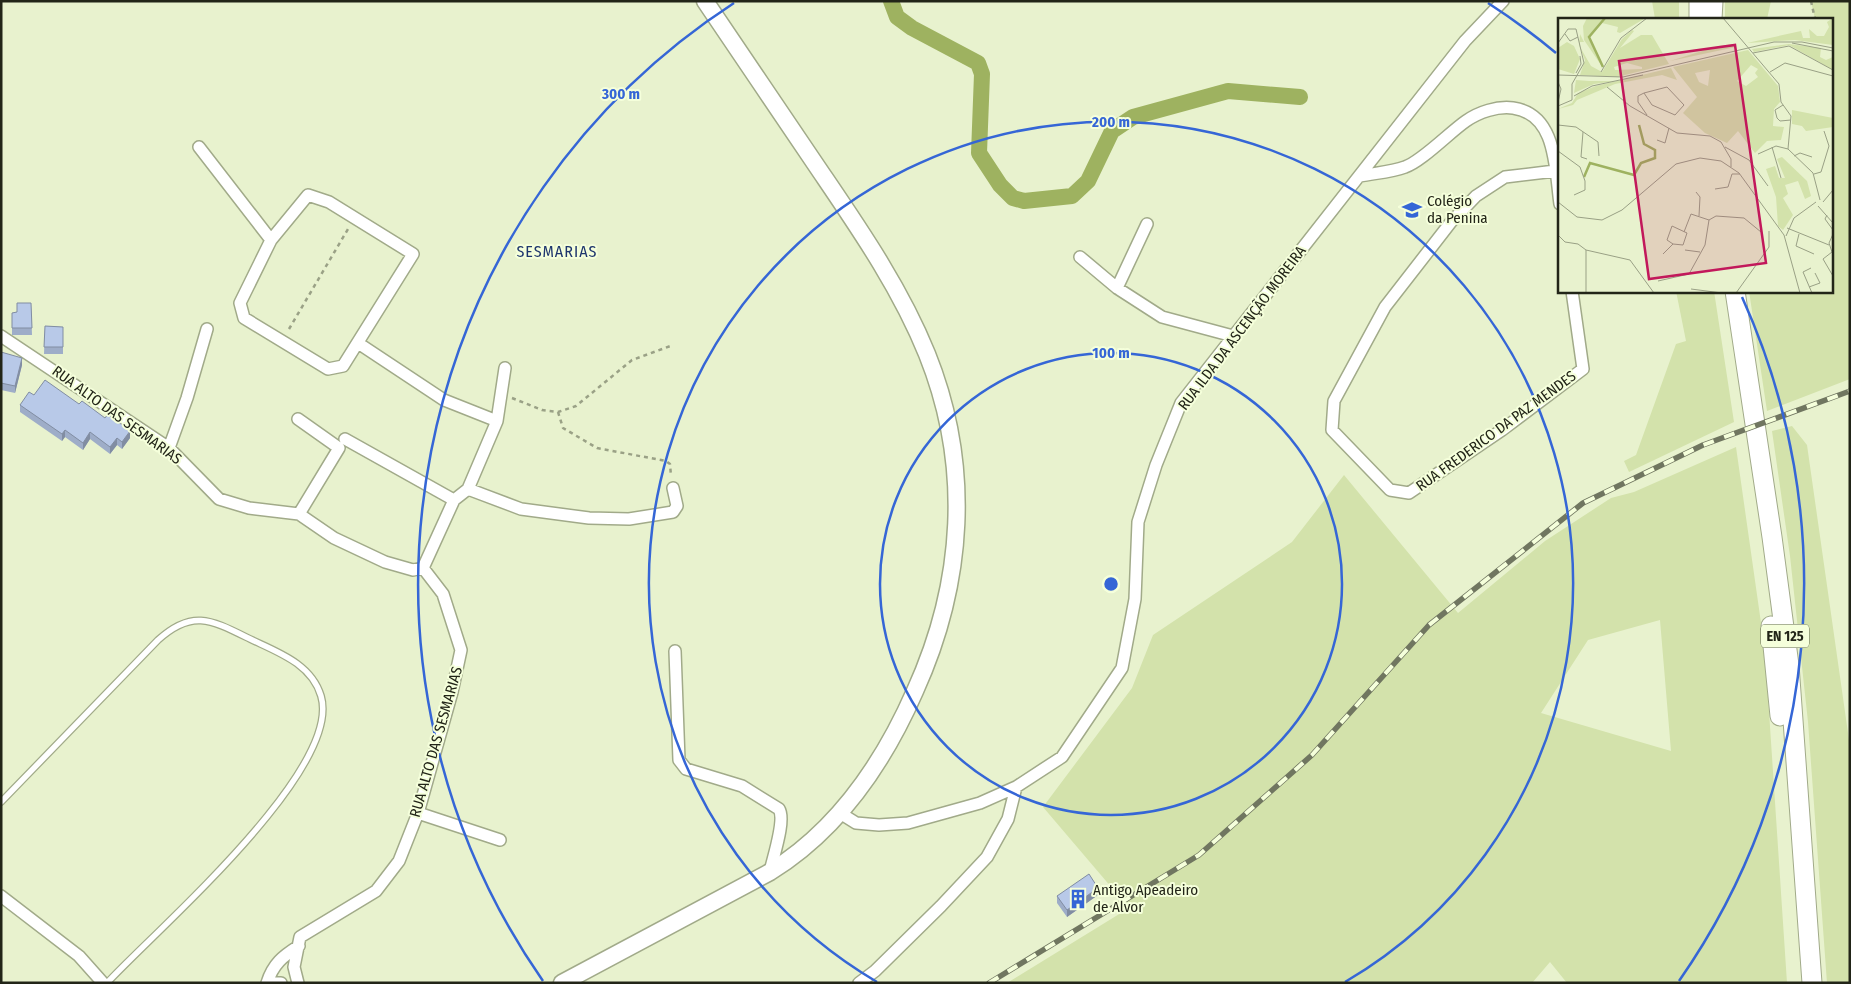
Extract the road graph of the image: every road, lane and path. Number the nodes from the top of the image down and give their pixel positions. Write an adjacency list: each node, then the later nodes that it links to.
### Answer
1 (705, 1): 45 (main road)
2 (1503, 1): 13 (street, RUA ILDA DA ASCENÇÃO MOREIRA)
3 (1687, 1): 7 (main road)
4 (1699, 1): 8 (main road)
5 (1713, 1): 9 (main road)
6 (1811, 1): 10 (path)
7 (1688, 18)
8 (1699, 18)
9 (1712, 18)
10 (1815, 18)
11 (199, 147): 17 (street)
12 (1555, 171): 13 (street); 14 (street); 20 (street, RUA FREDERICO DA PAZ MENDES)
13 (1360, 176): 25 (street, RUA ILDA DA ASCENÇÃO MOREIRA)
14 (1558, 191)
15 (355, 216): 17 (street); 26 (path); 27 (street)
16 (1147, 224): 19 (street)
17 (271, 240): 26 (street)
18 (1080, 257): 19 (street)
19 (1117, 288): 25 (street)
20 (1572, 292)
21 (1722, 292): 56 (main road, EN 125)
22 (1735, 292): 57 (main road, EN 125)
23 (208, 329): 35 (street)
24 (1, 336): 35 (street, RUA ALTO DAS SESMARIAS)
25 (1232, 336): 42 (street, RUA ILDA DA ASCENÇÃO MOREIRA)
26 (282, 341): 27 (street)
27 (358, 343): 33 (street)
28 (672, 345): 31 (path)
29 (505, 368): 30 (street)
30 (502, 394): 31 (path); 33 (street)
31 (558, 412): 36 (path)
32 (298, 419): 34 (street)
33 (497, 421): 37 (street)
34 (345, 439): 38 (street); 39 (street)
35 (169, 448): 39 (street, RUA ALTO DAS SESMARIAS)
36 (673, 488): 37 (street)
37 (468, 489): 38 (street)
38 (454, 500): 40 (street)
39 (299, 514): 40 (street, RUA ALTO DAS SESMARIAS)
40 (423, 568): 44 (street, RUA ALTO DAS SESMARIAS)
41 (675, 651): 47 (street)
42 (1016, 787): 45 (street, RUA ILDA DA ASCENÇÃO MOREIRA); 55 (street)
43 (1, 802): 50 (lane)
44 (418, 813): 46 (street); 49 (street, RUA ALTO DAS SESMARIAS)
45 (840, 813): 47 (main road)
46 (500, 840)
47 (770, 872): 54 (main road)
48 (1, 896): 50 (street)
49 (299, 946): 51 (street, RUA ALTO DAS SESMARIAS); 53 (street, RUA ALTO DAS SESMARIAS)
50 (105, 983)
51 (267, 983): 52 (street)
52 (281, 983)
53 (298, 983)
54 (562, 983)
55 (859, 983)
56 (1800, 983)
57 (1812, 983)

